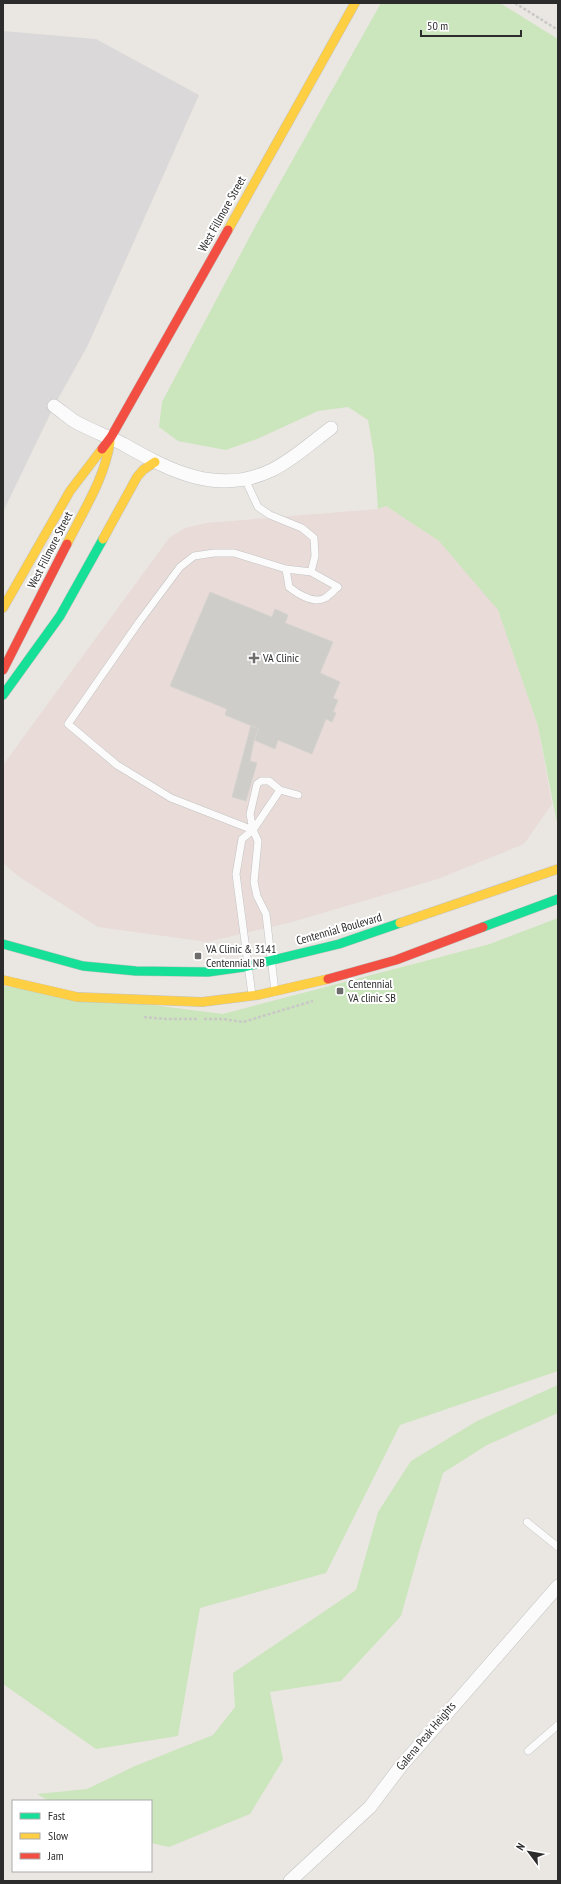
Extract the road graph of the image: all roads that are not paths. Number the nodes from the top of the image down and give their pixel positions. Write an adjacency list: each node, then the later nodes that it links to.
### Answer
1 (355, 3): 4 (main road, West Fillmore Street)
2 (54, 406): 4 (street)
3 (331, 428): 6 (street)
4 (111, 437): 5 (street); 9 (main road, West Fillmore Street); 10 (main road, West Fillmore Street)
5 (155, 462): 6 (street); 11 (main road)
6 (245, 479): 8 (lane)
7 (286, 569): 8 (lane); 8 (lane); 14 (lane)
8 (311, 572)
9 (3, 608)
10 (3, 670)
11 (3, 695)
12 (280, 790): 13 (lane); 14 (lane); 14 (lane)
13 (298, 795)
14 (253, 830): 18 (lane); 19 (lane)
15 (558, 869): 18 (main road, Centennial Boulevard)
16 (558, 899): 21 (main road)
17 (3, 944): 19 (main road, Centennial Boulevard)
18 (271, 960): 19 (main road, Centennial Boulevard); 21 (lane)
19 (250, 966): 22 (lane)
20 (3, 980): 22 (main road)
21 (275, 992): 22 (main road)
22 (252, 996)
23 (526, 1522): 24 (lane)
24 (558, 1547)
25 (558, 1586): 28 (street, Galena Peak Heights)
26 (558, 1725): 27 (lane)
27 (528, 1751)
28 (290, 1881)

